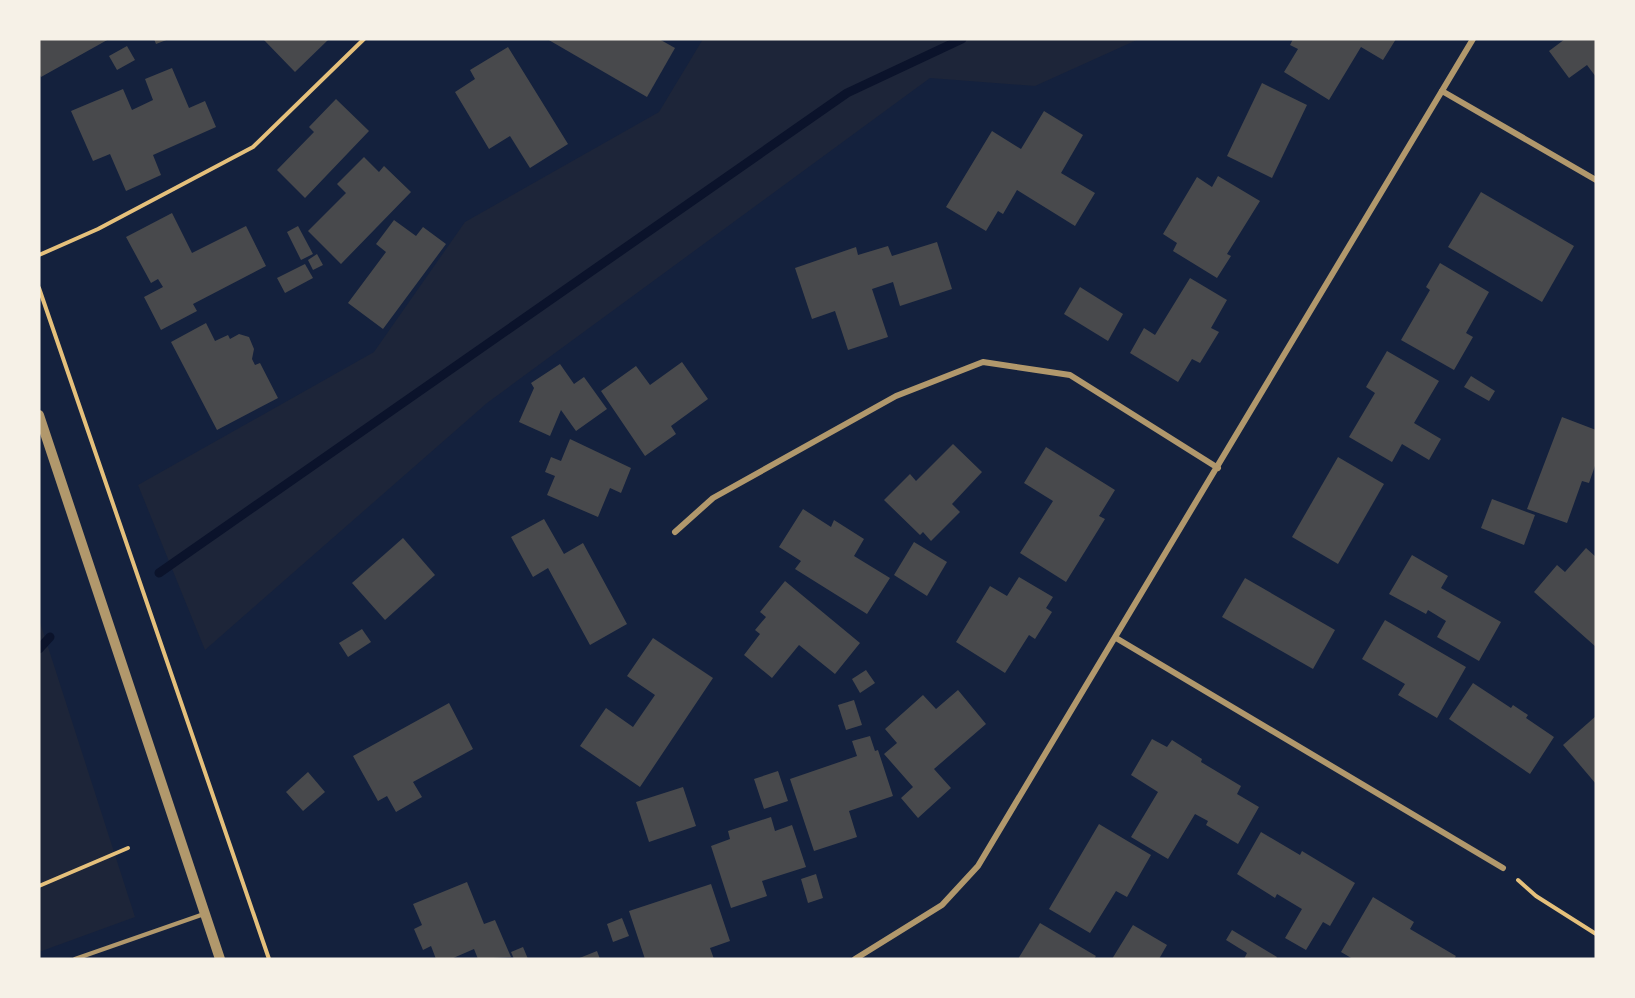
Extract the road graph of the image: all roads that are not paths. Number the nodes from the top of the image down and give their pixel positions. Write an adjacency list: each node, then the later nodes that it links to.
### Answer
1 (1473, 39): 2 (street)
2 (1442, 91): 3 (street); 5 (street)
3 (1596, 180)
4 (39, 415): 9 (street)
5 (1218, 468): 6 (street); 7 (street)
6 (675, 532)
7 (1116, 638): 8 (street); 12 (street)
8 (1503, 867)
9 (204, 914): 10 (lane); 11 (street)
10 (75, 959)
11 (220, 959)
12 (855, 959)

